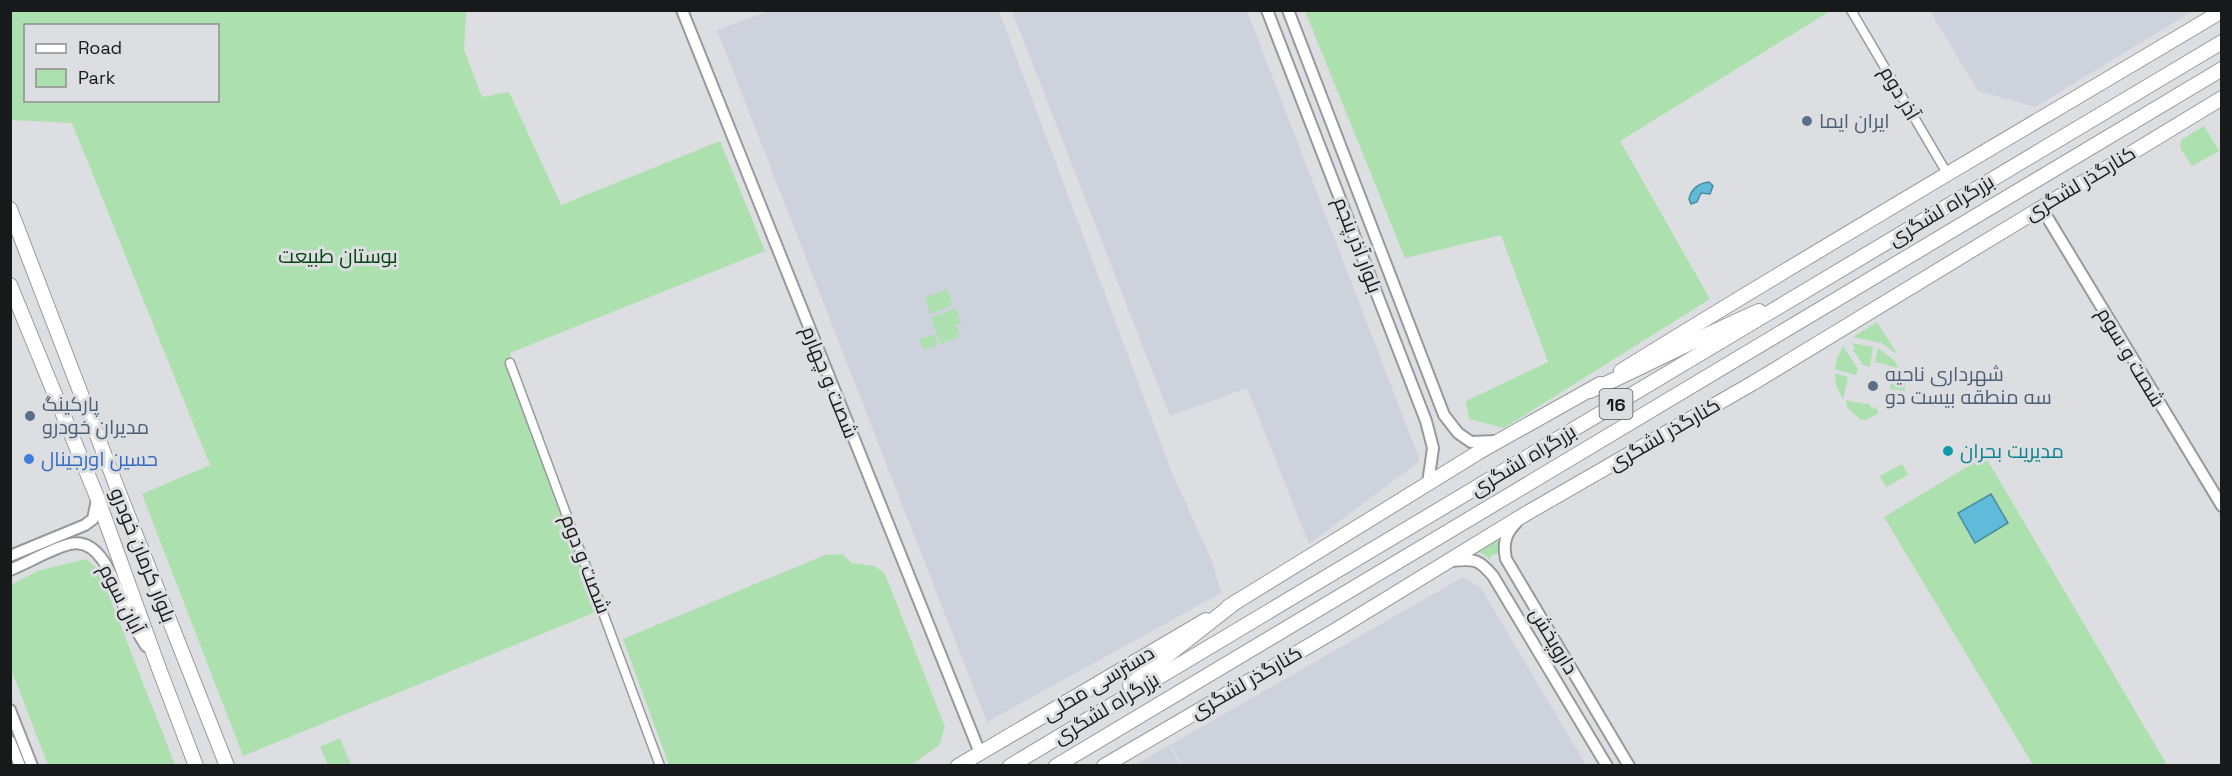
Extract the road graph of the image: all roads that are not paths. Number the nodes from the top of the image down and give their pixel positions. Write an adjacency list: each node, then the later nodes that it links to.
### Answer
1 (682, 10): 31 (street, شصت و چهارم)
2 (1267, 10): 17 (street, بلوار آذر پنجم)
3 (1288, 10): 16 (street, بلوار آذر پنجم)
4 (1851, 10): 9 (street, آذر دوم)
5 (2222, 11): 9 (main road)
6 (2222, 42): 13 (main road, بزرگراه لشگری / 16)
7 (2222, 69): 39 (main road, بزرگراه لشگری / 16)
8 (2222, 98): 10 (main road, کنارگذر لشگری)
9 (1948, 175): 15 (main road)
10 (2041, 207): 19 (street, شصت و سوم); 20 (main road, کنارگذر لشگری)
11 (10, 209): 35 (main road, بلوار کرمان خودرو)
12 (10, 285): 18 (main road, بلوار کرمان خودرو)
13 (1808, 290): 15 (main road); 29 (main road, بزرگراه لشگری / 16)
14 (510, 363): 36 (street, شصت و دوم)
15 (1590, 391): 16 (main road)
16 (1497, 441): 17 (main road)
17 (1428, 483): 26 (main road)
18 (97, 497): 21 (street); 27 (main road, بلوار کرمان خودرو)
19 (2222, 506)
20 (1522, 516): 22 (main road, کنارگذر لشگری); 23 (street, داروپخش)
21 (10, 556)
22 (1447, 561): 25 (street, داروپخش); 40 (main road, کنارگذر لشگری)
23 (1511, 569): 25 (street); 42 (street, داروپخش)
24 (10, 570): 27 (street, آبان سوم)
25 (1493, 576): 41 (street, داروپخش)
26 (1237, 601): 29 (main road); 31 (main road, دسترسی محلی)
27 (158, 666): 34 (main road, بلوار کرمان خودرو)
28 (10, 710): 33 (street)
29 (1073, 728): 38 (main road, بزرگراه لشگری / 16)
30 (10, 741): 32 (street)
31 (980, 753): 37 (main road, دسترسی محلی)
32 (20, 765)
33 (32, 765)
34 (196, 765)
35 (227, 765)
36 (660, 765)
37 (958, 765)
38 (1010, 765)
39 (1056, 765)
40 (1104, 765)
41 (1607, 765)
42 (1629, 765)

